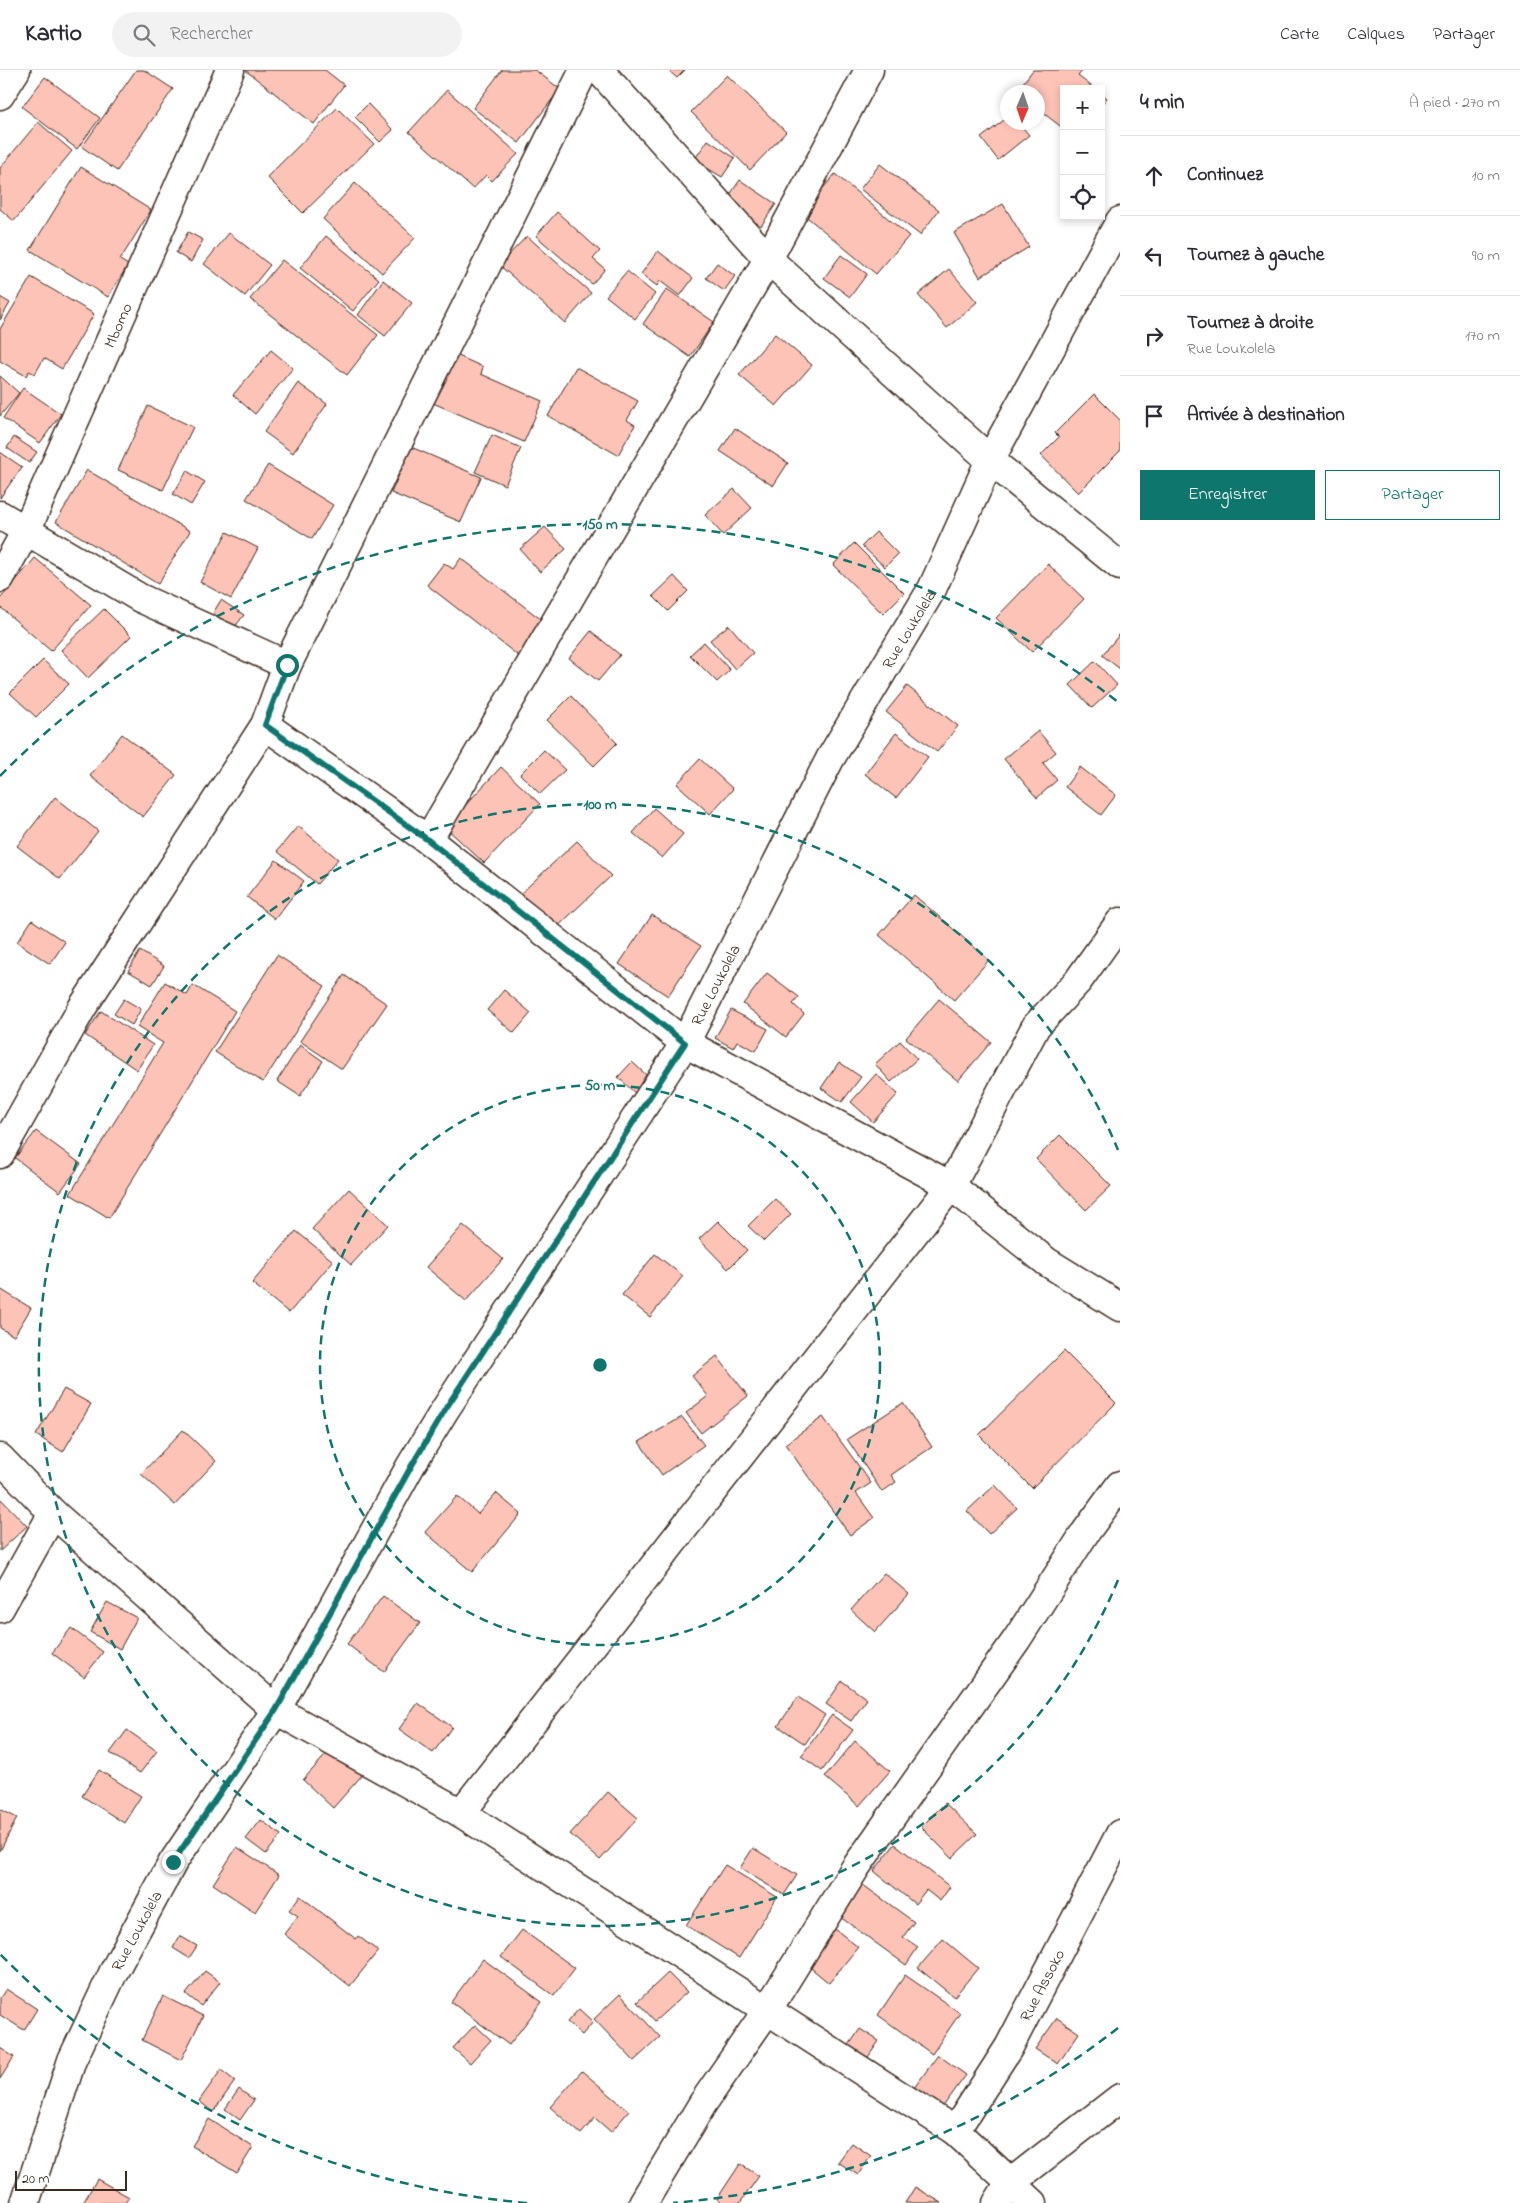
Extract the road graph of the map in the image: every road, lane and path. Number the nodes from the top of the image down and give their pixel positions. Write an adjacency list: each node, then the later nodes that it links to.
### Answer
1 (16, 70): 6 (street)
2 (230, 70): 11 (street, Mbomo)
3 (584, 70): 14 (street)
4 (599, 70): 8 (street)
5 (869, 70): 8 (street)
6 (0, 95)
7 (1120, 221): 9 (street, Rue Loukolela)
8 (768, 259): 9 (street); 16 (street)
9 (990, 460): 12 (street); 18 (street, Rue Loukolela)
10 (0, 515): 11 (street)
11 (26, 531): 13 (street, Mbomo); 14 (street)
12 (1120, 566)
13 (0, 578)
14 (287, 665): 15 (street)
15 (265, 725): 16 (street); 19 (street)
16 (428, 840): 18 (street)
17 (1120, 922): 20 (street)
18 (685, 1043): 20 (street); 26 (street, Rue Loukolela)
19 (0, 1154)
20 (951, 1186): 21 (street); 27 (street)
21 (1120, 1307)
22 (0, 1458): 24 (street)
23 (1120, 1485): 29 (street)
24 (53, 1513): 25 (street); 26 (street)
25 (0, 1608)
26 (276, 1710): 27 (street); 33 (street, Rue Loukolela)
27 (461, 1813): 29 (street)
28 (1120, 1834): 31 (street, Rue Assoko)
29 (766, 2012): 31 (street); 34 (street)
30 (1120, 2098): 32 (street)
31 (955, 2132): 32 (street)
32 (1003, 2193): 35 (street)
33 (25, 2203)
34 (643, 2203)
35 (1033, 2203)

